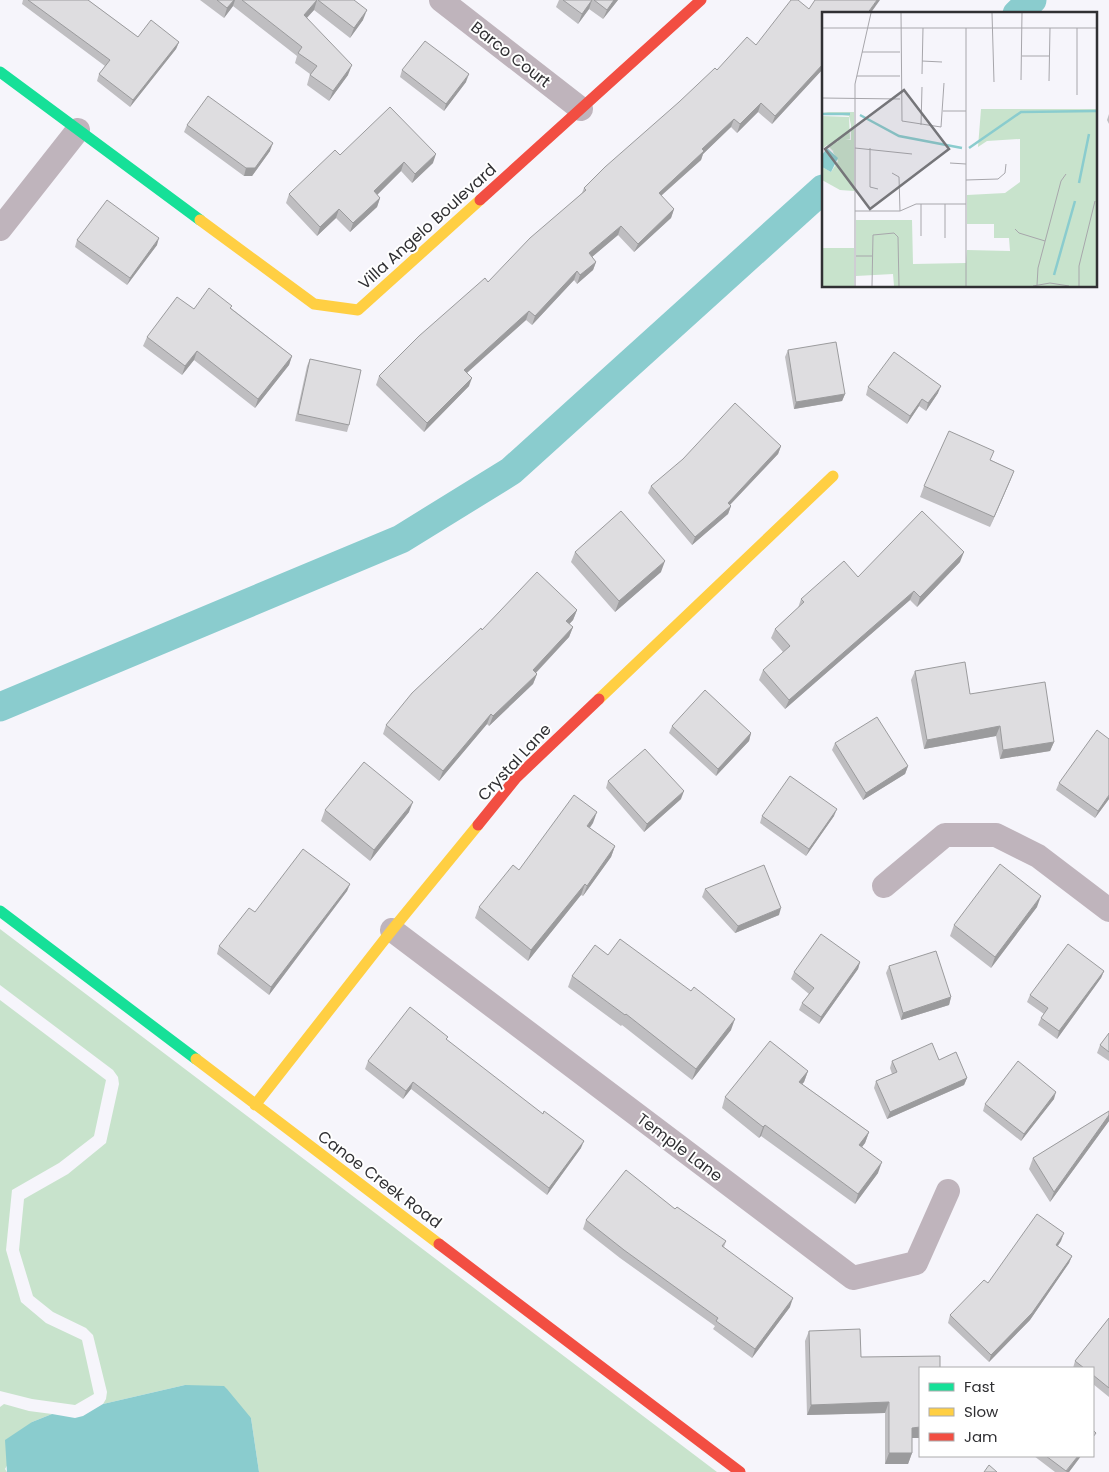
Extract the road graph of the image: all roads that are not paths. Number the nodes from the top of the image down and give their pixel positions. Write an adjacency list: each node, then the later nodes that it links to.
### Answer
1 (441, 0): 4 (street, Barco Court)
2 (701, 0): 4 (street, Villa Angelo Boulevard)
3 (0, 72): 5 (street, Villa Angelo Boulevard)
4 (581, 109): 5 (street, Villa Angelo Boulevard)
5 (78, 130): 6 (street)
6 (0, 229)
7 (833, 476): 11 (street, Crystal Lane)
8 (884, 886): 9 (street)
9 (1109, 910)
10 (0, 911): 12 (street, Canoe Creek Road)
11 (392, 930): 12 (street, Crystal Lane); 13 (street, Temple Lane)
12 (255, 1104): 14 (street, Canoe Creek Road)
13 (948, 1191)
14 (740, 1472)

